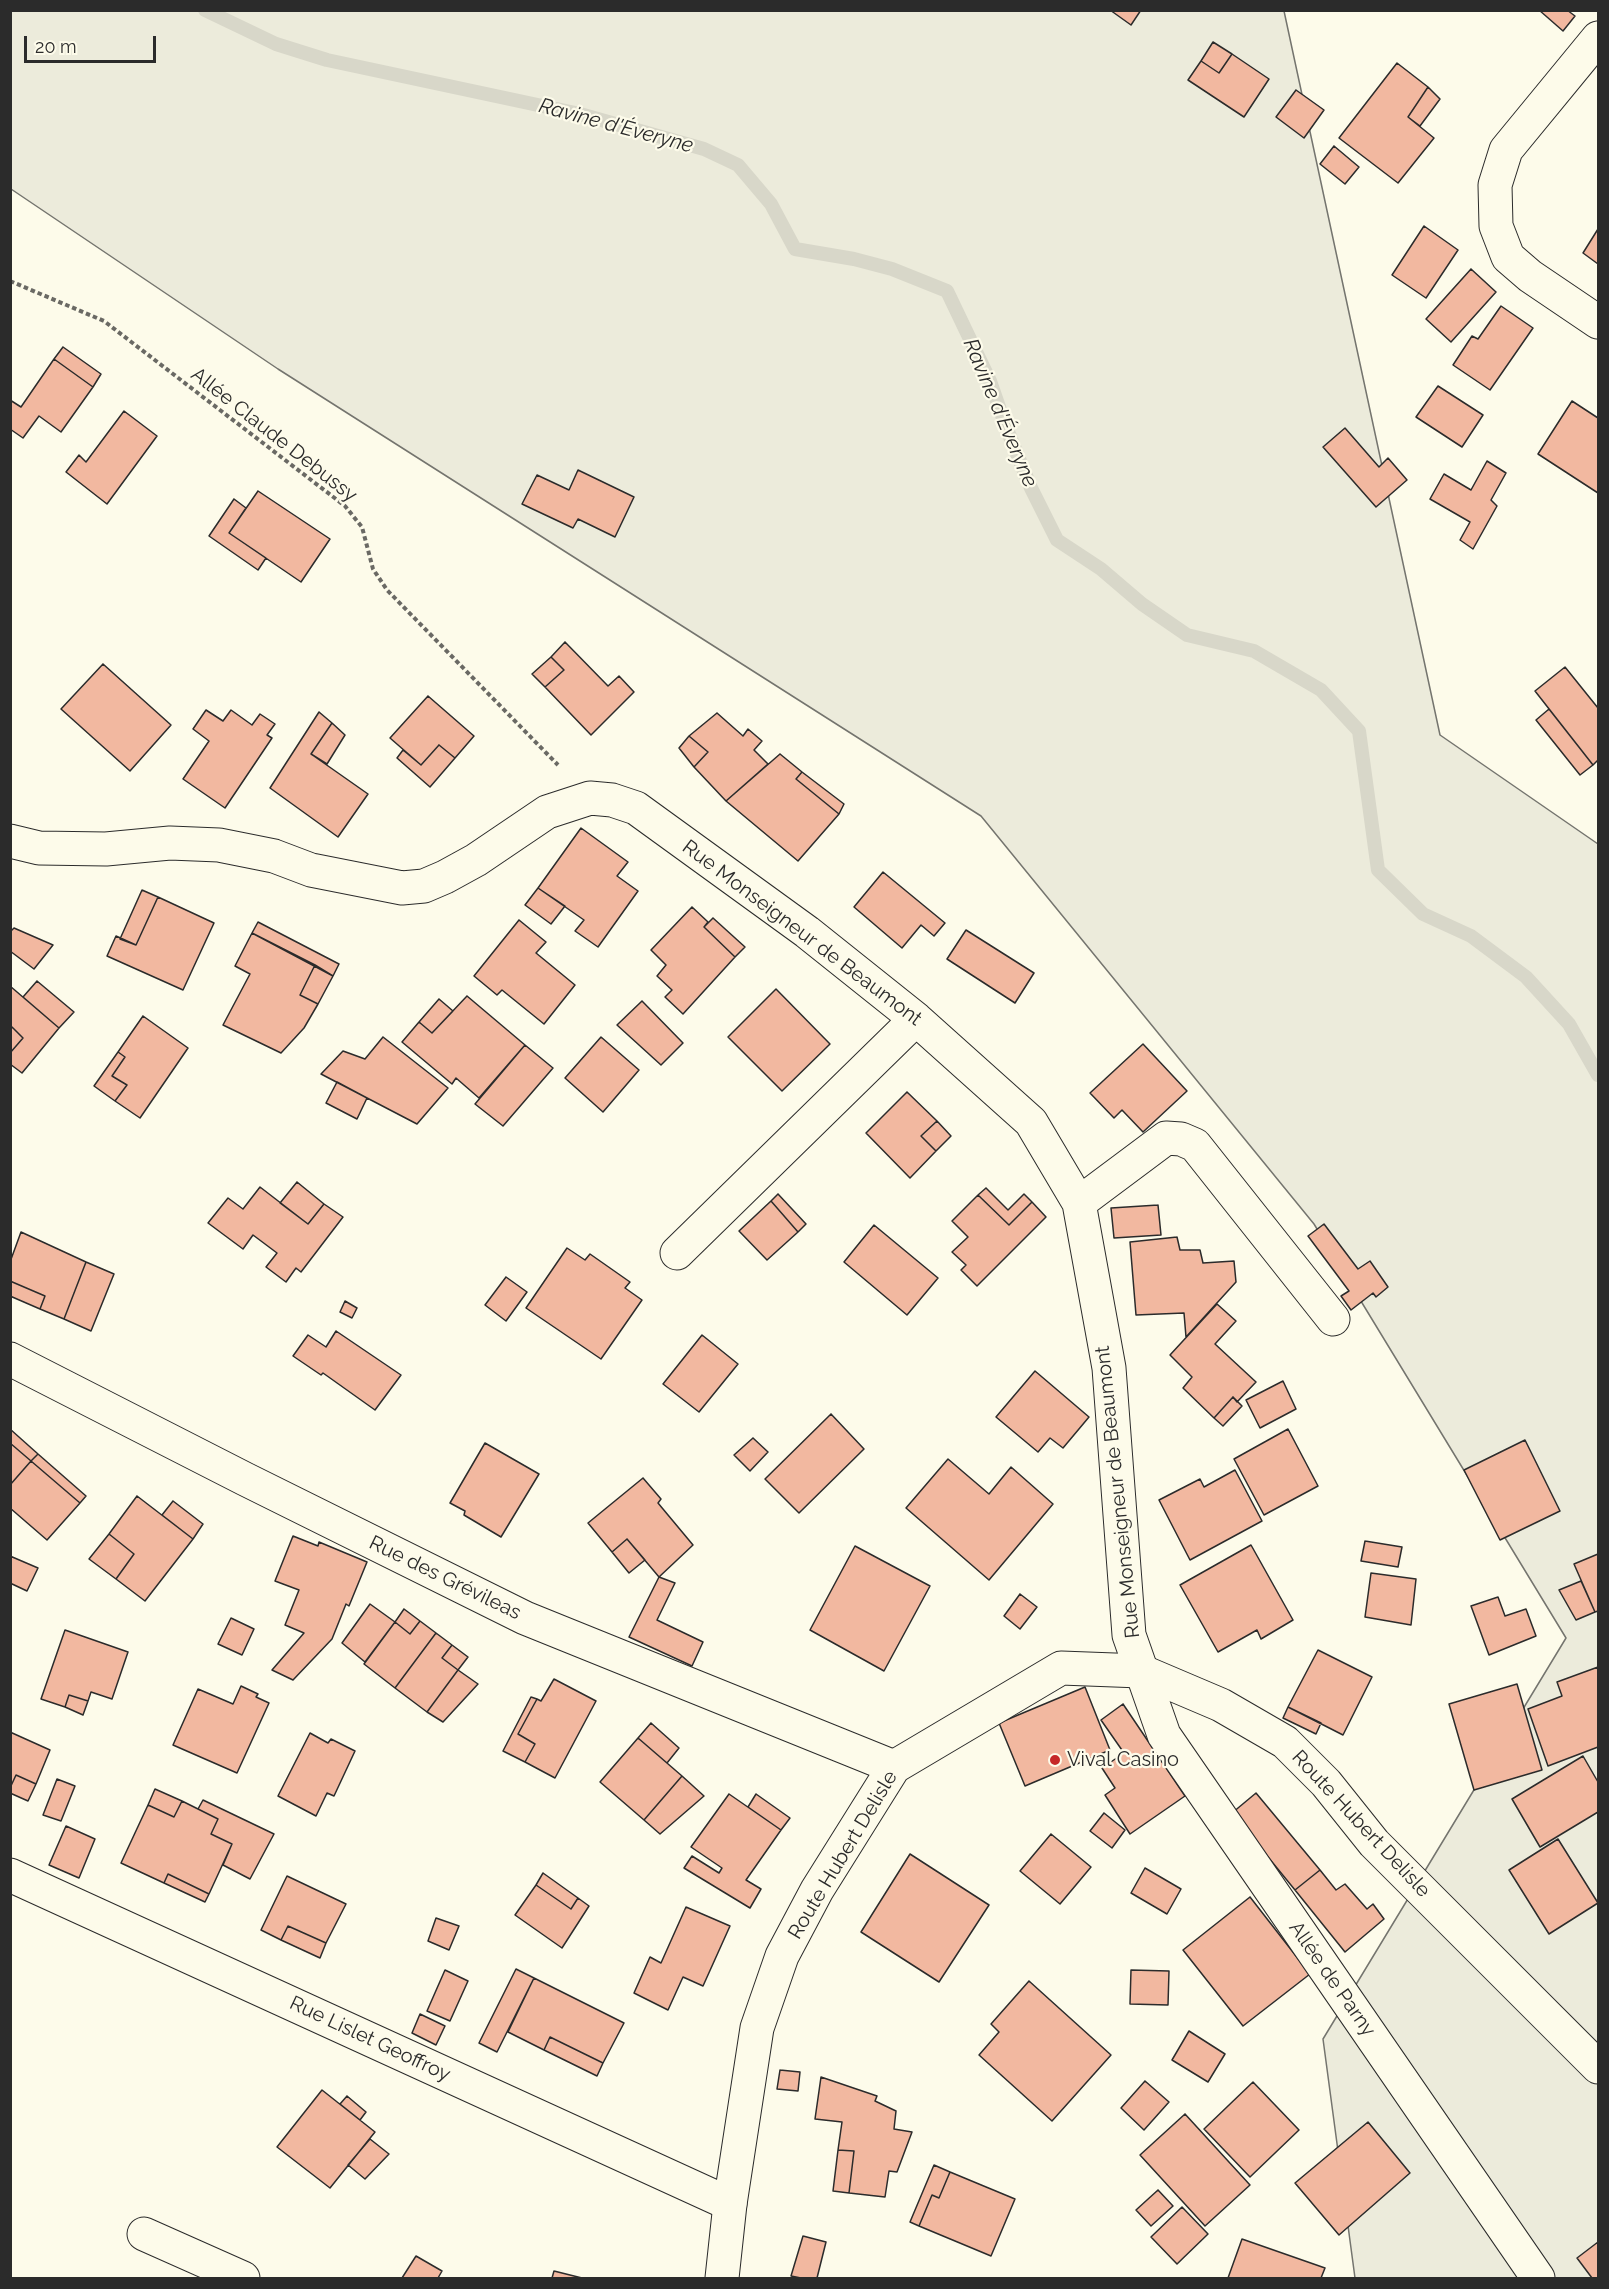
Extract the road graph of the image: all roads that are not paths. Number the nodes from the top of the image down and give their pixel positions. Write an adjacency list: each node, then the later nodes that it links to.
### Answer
1 (1599, 38): 2 (street)
2 (1599, 322)
3 (10, 841): 4 (street, Rue Monseigneur de Beaumont)
4 (916, 1019): 5 (street, Rue Monseigneur de Beaumont); 6 (street)
5 (1079, 1203): 7 (street); 9 (street, Rue Monseigneur de Beaumont)
6 (677, 1252)
7 (1333, 1319)
8 (10, 1359): 10 (street, Rue des Grévileas)
9 (1141, 1671): 10 (street, Route Hubert Delisle); 12 (street, Route Hubert Delisle); 17 (street, Allée de Parny)
10 (894, 1767): 13 (street, Route Hubert Delisle)
11 (10, 1875): 13 (street, Rue Lislet Geoffroy)
12 (1599, 2067)
13 (730, 2204): 16 (street, Route Hubert Delisle)
14 (144, 2234): 15 (street)
15 (243, 2278)
16 (722, 2278)
17 (1538, 2278)

